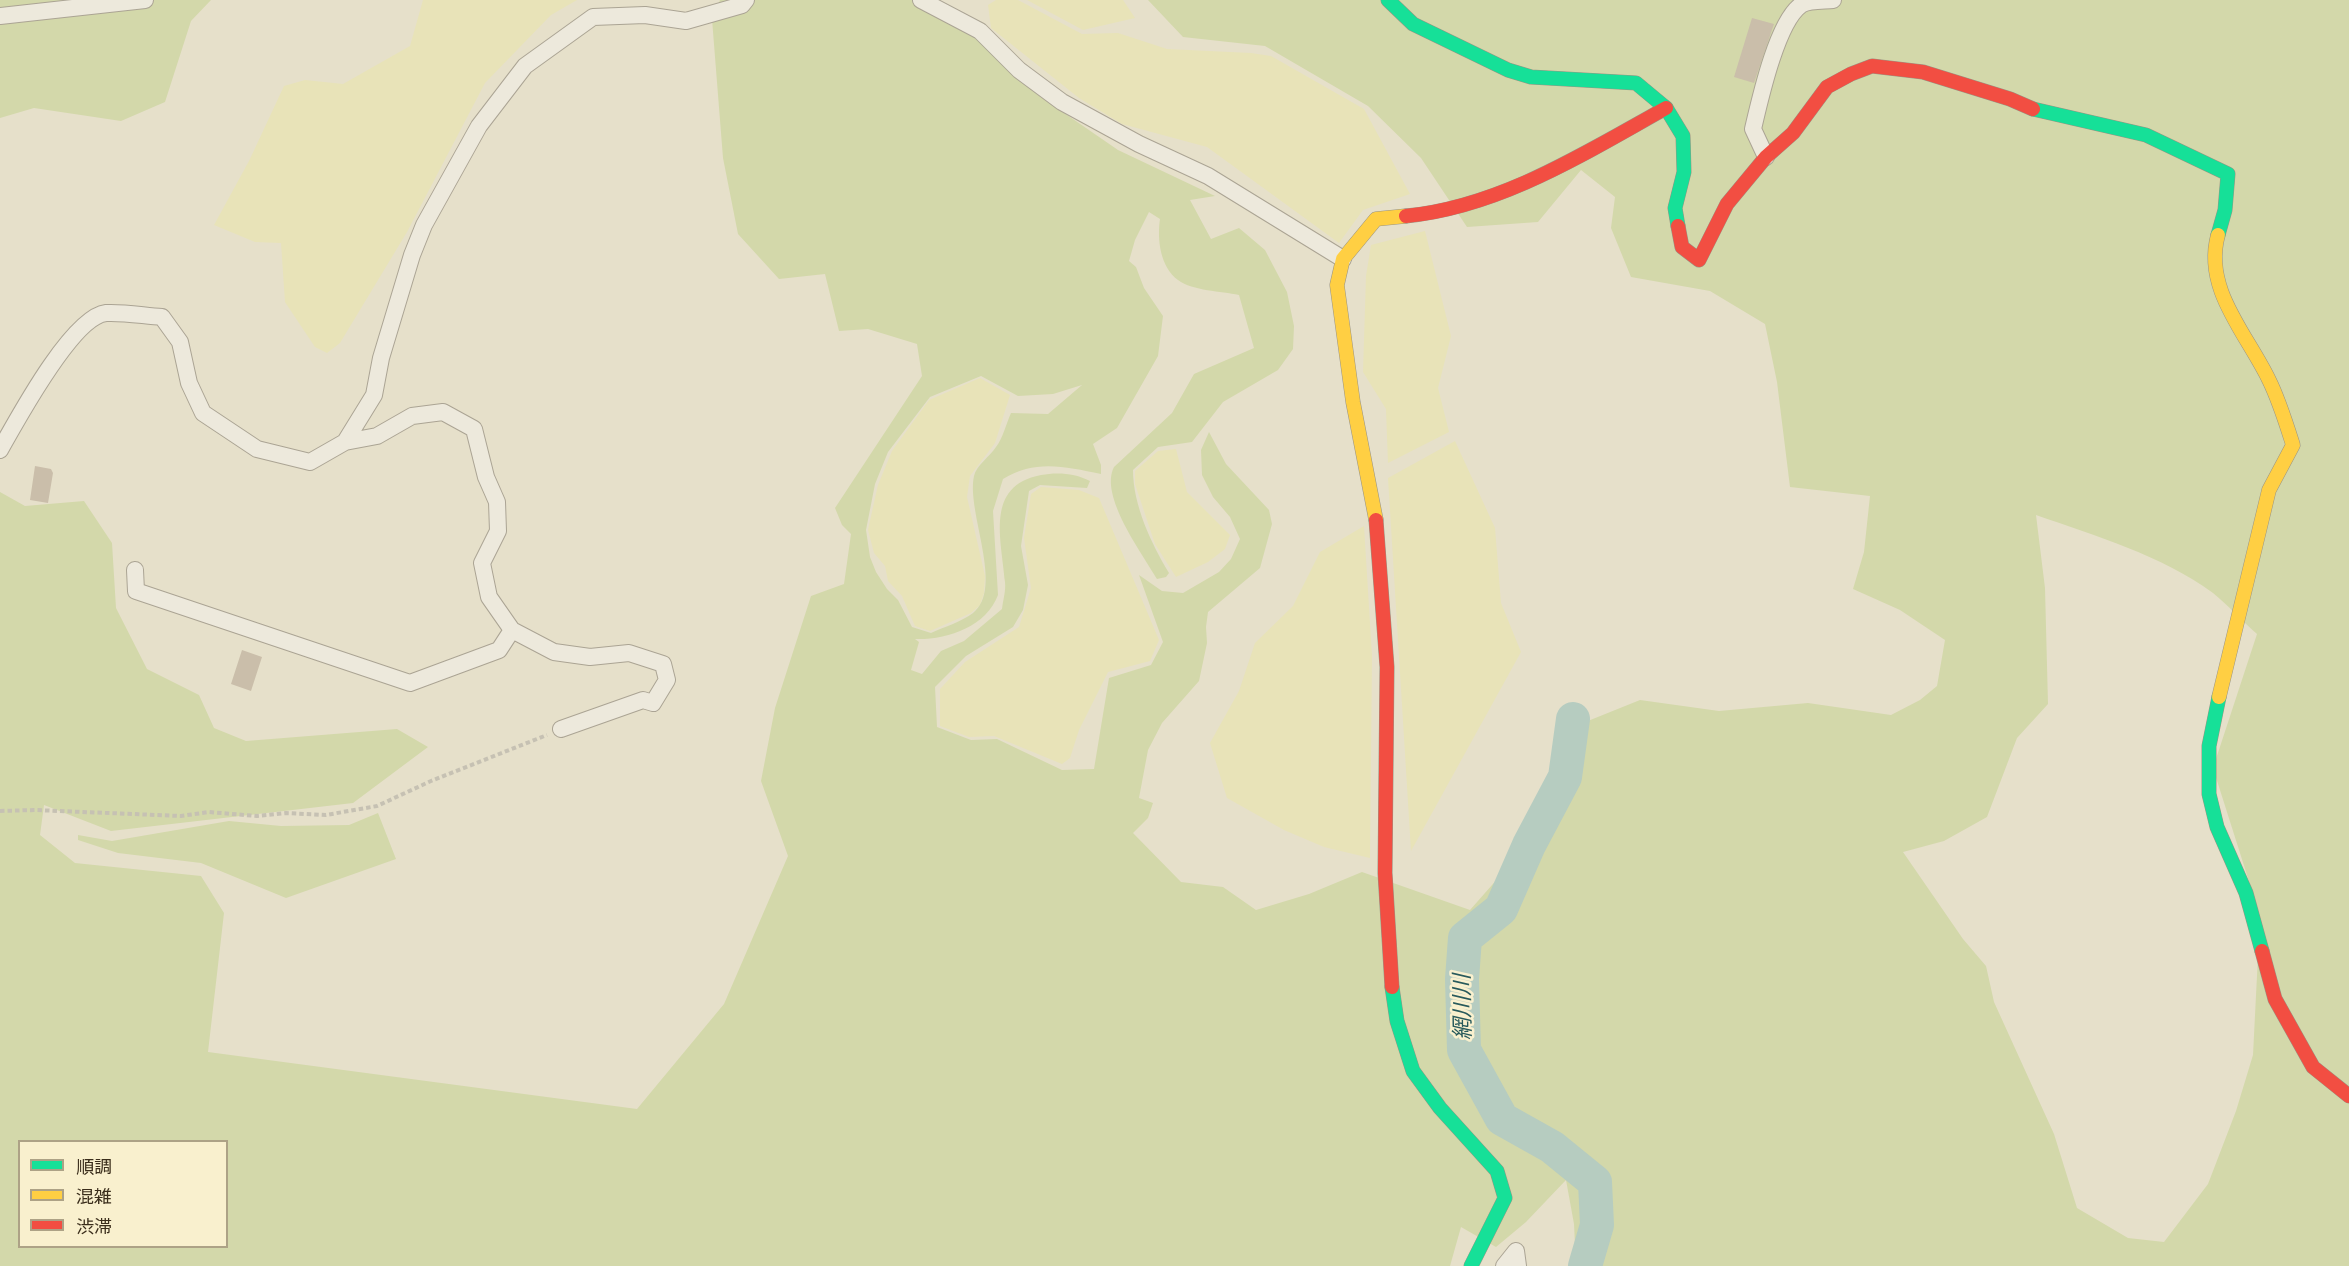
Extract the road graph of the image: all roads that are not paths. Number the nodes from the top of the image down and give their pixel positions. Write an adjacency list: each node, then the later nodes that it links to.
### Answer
1 (145, 0): 6 (street)
2 (746, 0): 10 (street)
3 (921, 0): 9 (street)
4 (1388, 0): 7 (street)
5 (1833, 0): 8 (street)
6 (0, 16)
7 (1666, 108): 8 (street); 9 (street)
8 (1766, 157): 15 (street)
9 (1343, 260): 16 (street)
10 (345, 442): 11 (street); 13 (street)
11 (0, 450)
12 (135, 570): 13 (street)
13 (512, 630): 14 (street)
14 (561, 729)
15 (2349, 1096)
16 (1471, 1266)
17 (1504, 1266): 18 (street)
18 (1518, 1266)

